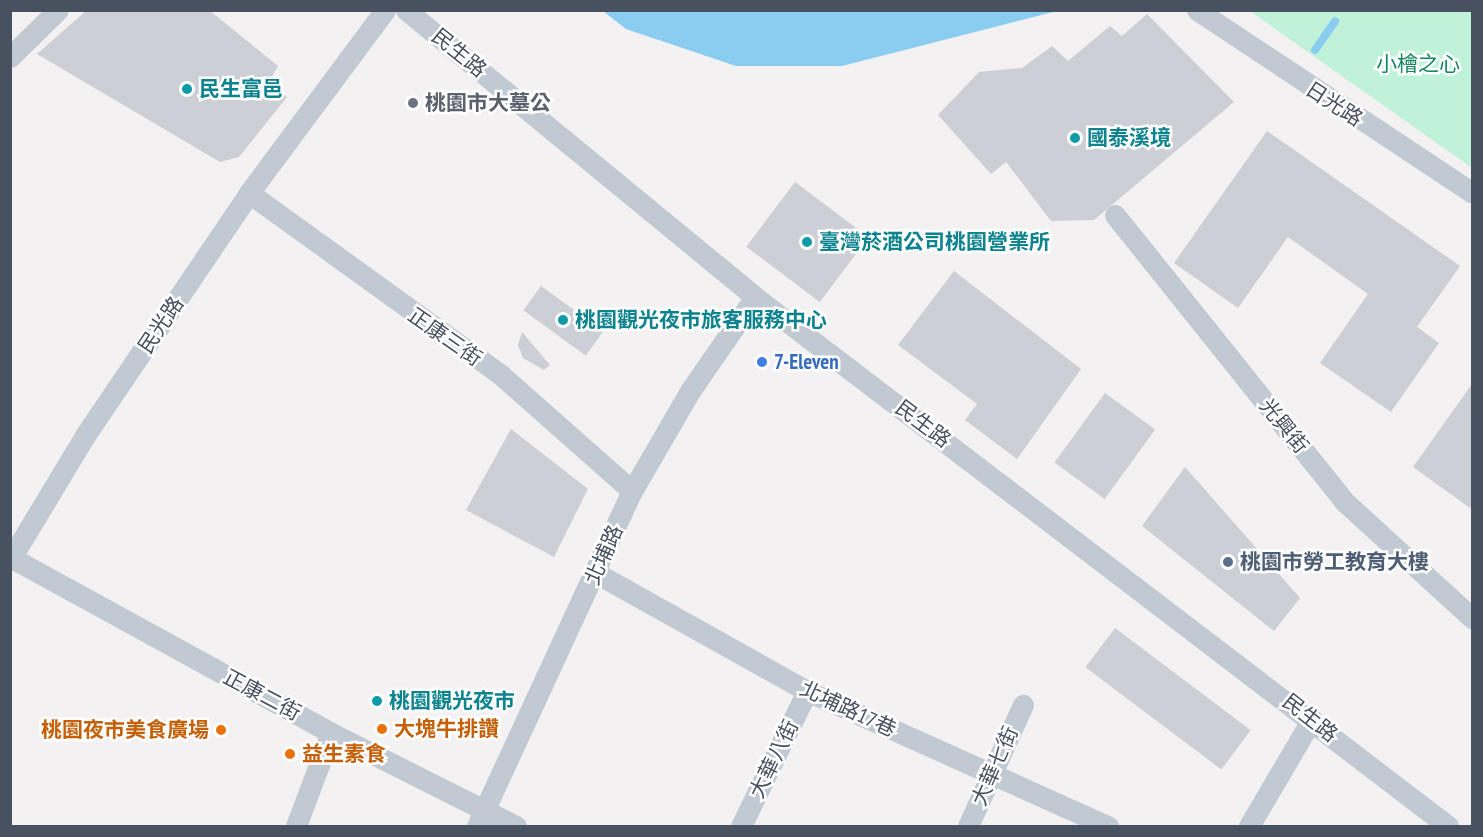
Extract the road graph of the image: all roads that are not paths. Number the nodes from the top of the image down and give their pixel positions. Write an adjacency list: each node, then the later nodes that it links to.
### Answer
1 (58, 10): 5 (street)
2 (385, 10): 6 (street, 民光路)
3 (406, 10): 9 (street, 民生路)
4 (1197, 10): 7 (street, 日光路)
5 (10, 57)
6 (249, 193): 10 (street, 正康三街); 11 (street, 民光路)
7 (1473, 194)
8 (1115, 215): 13 (street, 光興街)
9 (755, 297): 10 (street, 北埔路); 16 (street, 民生路)
10 (632, 491): 12 (street, 北埔路)
11 (11, 558): 17 (street, 正康二街)
12 (596, 573): 14 (street, 北埔路17巷); 19 (street, 北埔路)
13 (1473, 618)
14 (807, 691): 18 (street, 北埔路17巷); 22 (street, 大華八街)
15 (1023, 705): 18 (street, 大華七街)
16 (1312, 718): 25 (street); 26 (street, 民生路)
17 (331, 733): 19 (street, 正康二街); 20 (street)
18 (991, 774): 23 (street, 大華七街); 24 (street, 北埔路17巷)
19 (480, 818): 21 (street, 正康二街)
20 (296, 826)
21 (516, 826)
22 (741, 826)
23 (968, 826)
24 (1108, 826)
25 (1250, 826)
26 (1448, 826)

